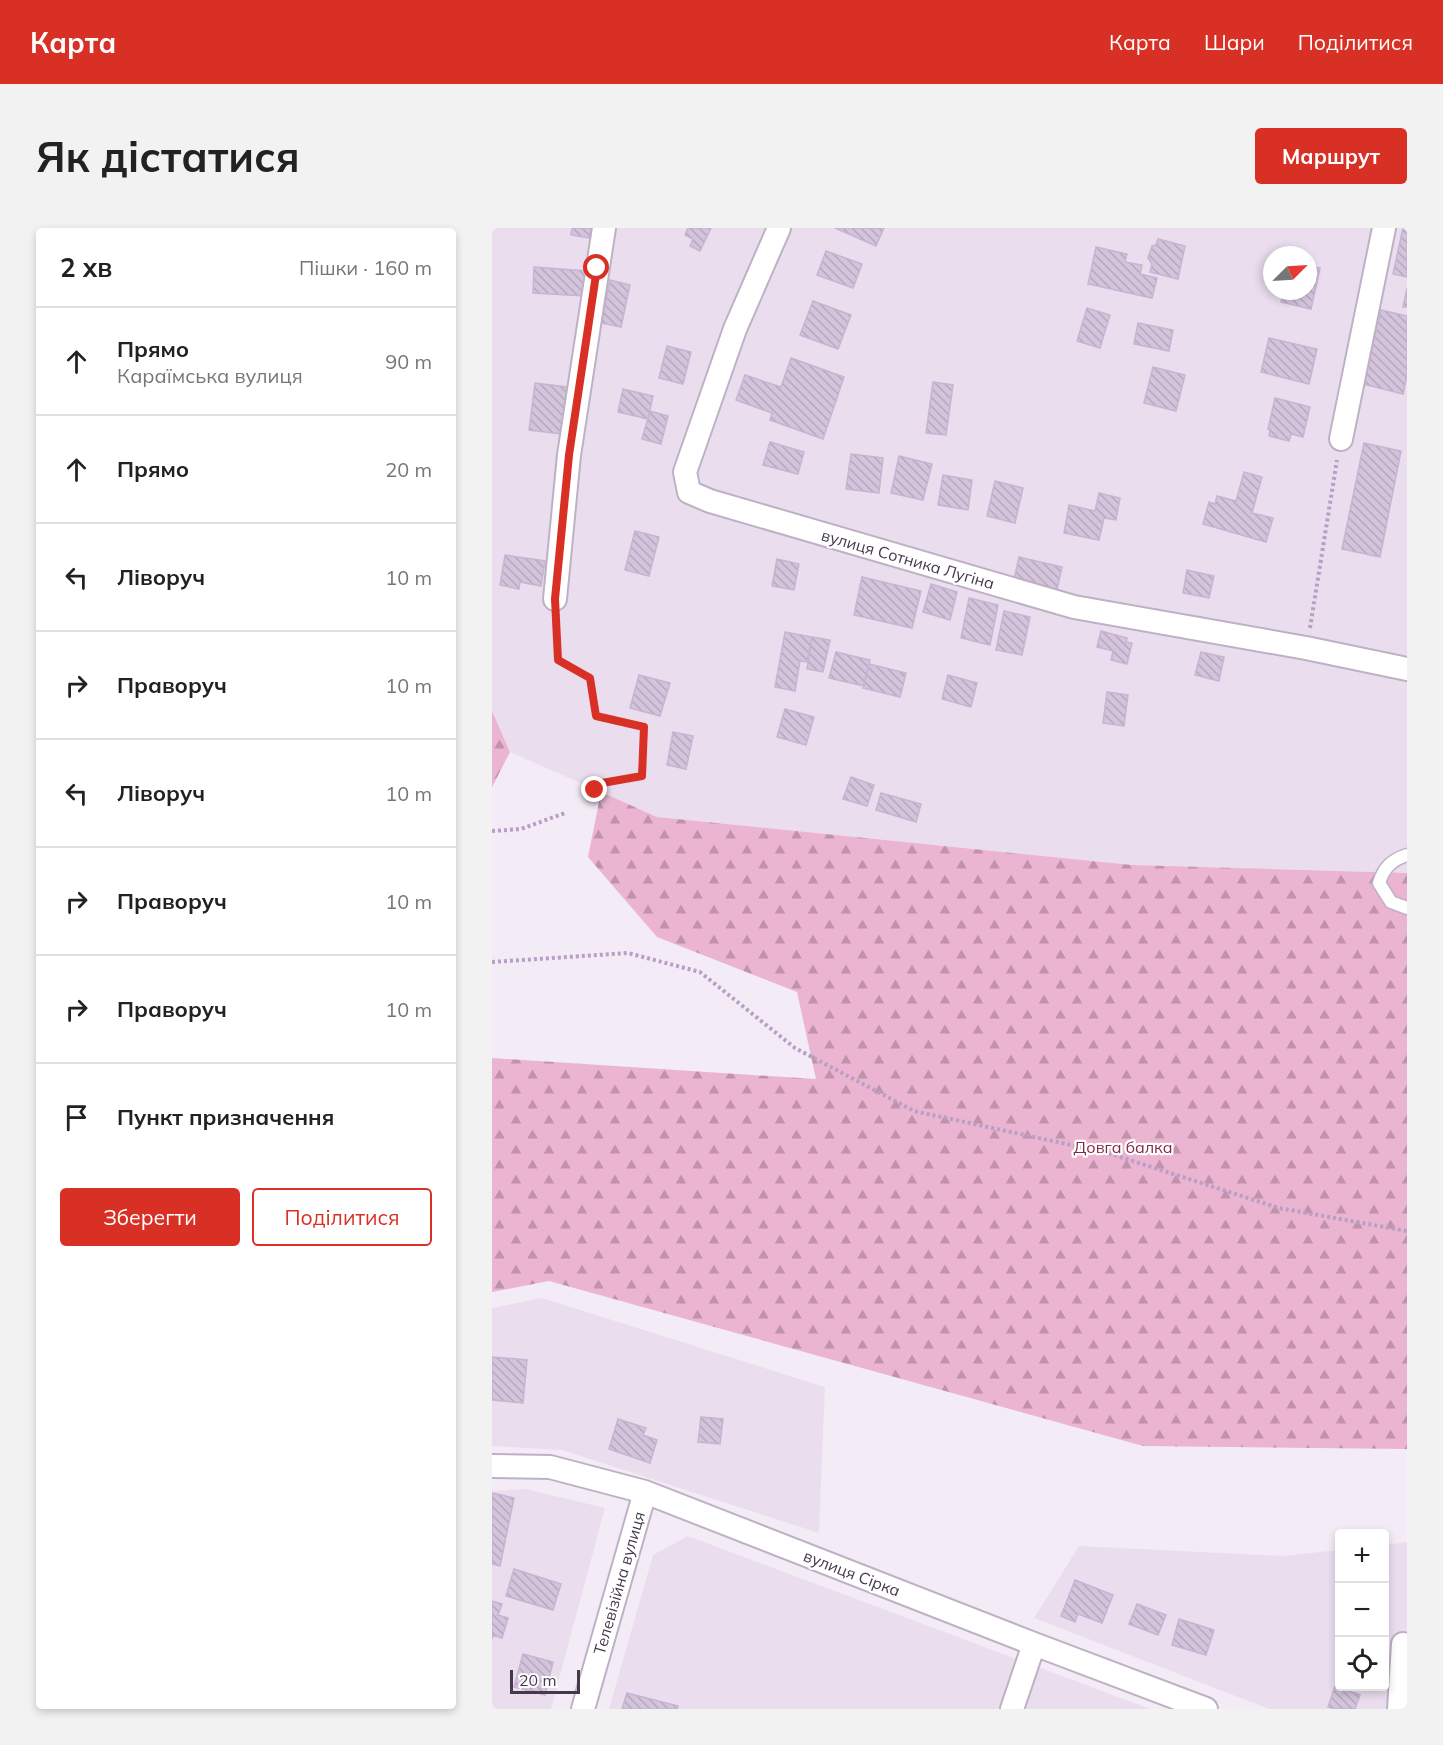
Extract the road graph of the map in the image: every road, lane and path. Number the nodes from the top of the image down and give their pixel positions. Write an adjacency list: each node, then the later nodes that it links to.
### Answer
1 (604, 228): 5 (street)
2 (779, 228): 6 (street, вулиця Сотника Лугіна)
3 (1384, 228): 4 (street)
4 (1341, 439): 6 (path)
5 (555, 599): 8 (path)
6 (1306, 648): 7 (street, вулиця Сотника Лугіна)
7 (1407, 669)
8 (595, 790)
9 (565, 813): 10 (path)
10 (492, 831)
11 (1407, 855): 12 (lane)
12 (1407, 908)
13 (492, 962): 14 (path)
14 (1407, 1231)
15 (492, 1466): 16 (street, вулиця Сірка)
16 (645, 1492): 17 (street, вулиця Сірка); 19 (street, Телевізійна вулиця)
17 (1034, 1644): 20 (street); 21 (street, вулиця Сірка)
18 (1405, 1644): 22 (street)
19 (583, 1709)
20 (1012, 1709)
21 (1206, 1709)
22 (1399, 1709)

